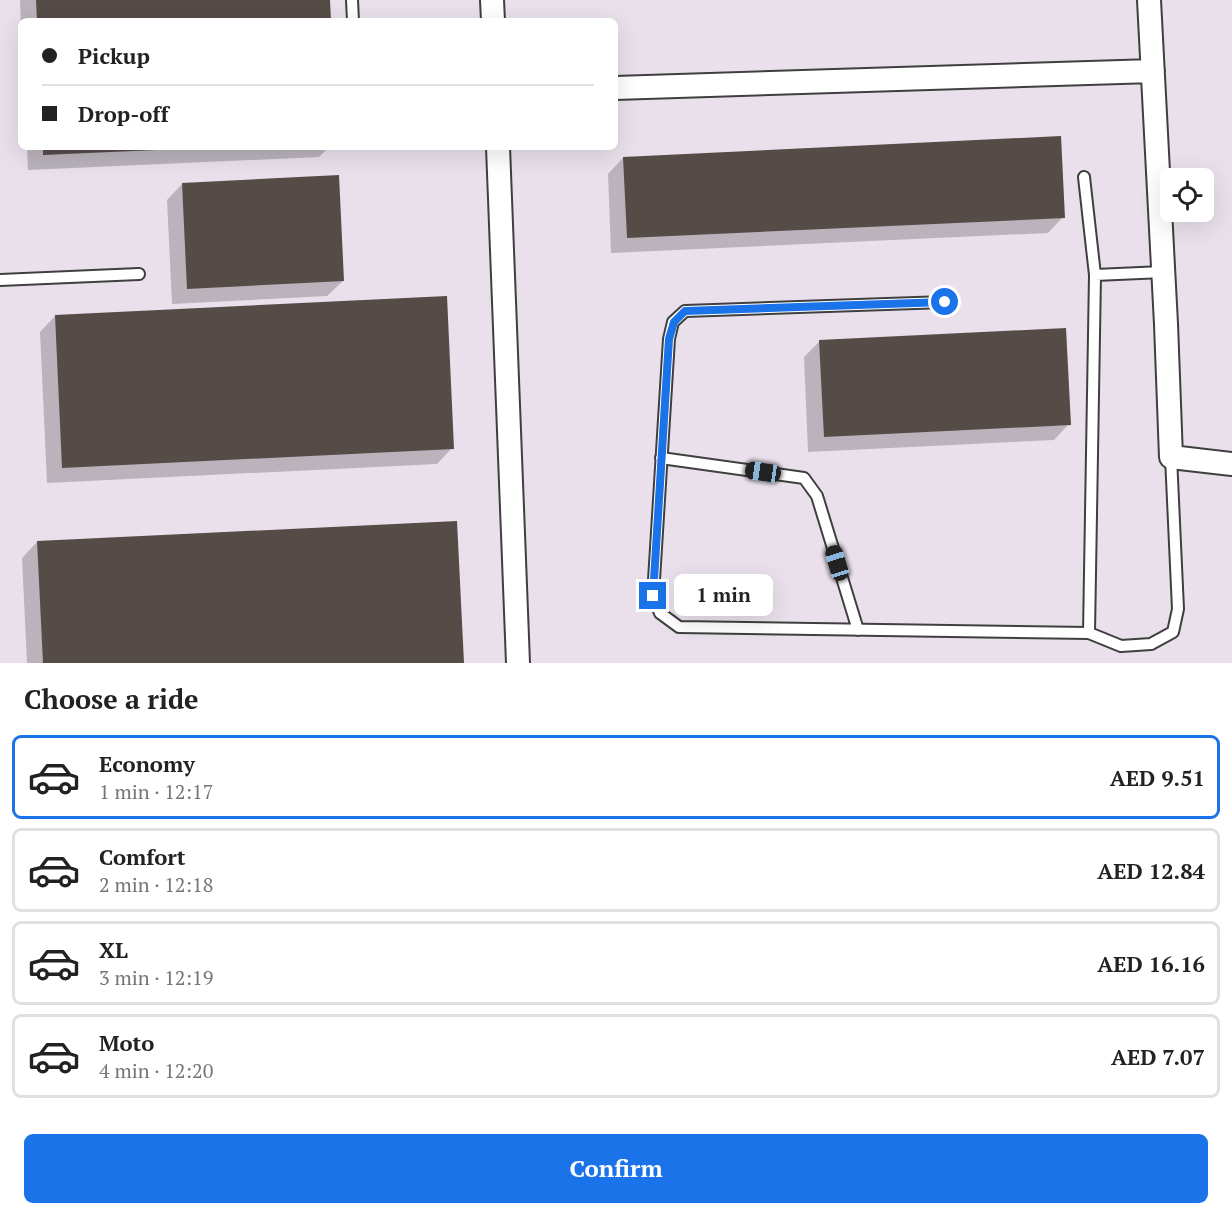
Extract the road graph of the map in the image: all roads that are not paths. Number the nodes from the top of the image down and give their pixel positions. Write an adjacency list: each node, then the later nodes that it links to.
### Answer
1 (352, 0): 4 (lane)
2 (492, 0): 5 (street)
3 (1149, 0): 6 (street)
4 (353, 18)
5 (493, 18)
6 (1153, 71): 7 (street); 10 (street)
7 (618, 88)
8 (498, 150): 20 (street)
9 (1084, 177): 12 (lane)
10 (1163, 272): 12 (lane); 16 (street)
11 (139, 274): 13 (lane)
12 (1095, 275): 19 (lane)
13 (0, 280)
14 (945, 302): 15 (lane)
15 (661, 458): 18 (lane); 18 (lane)
16 (1171, 458): 17 (street); 19 (lane)
17 (1232, 465)
18 (858, 630): 19 (lane)
19 (1089, 633)
20 (519, 663)

